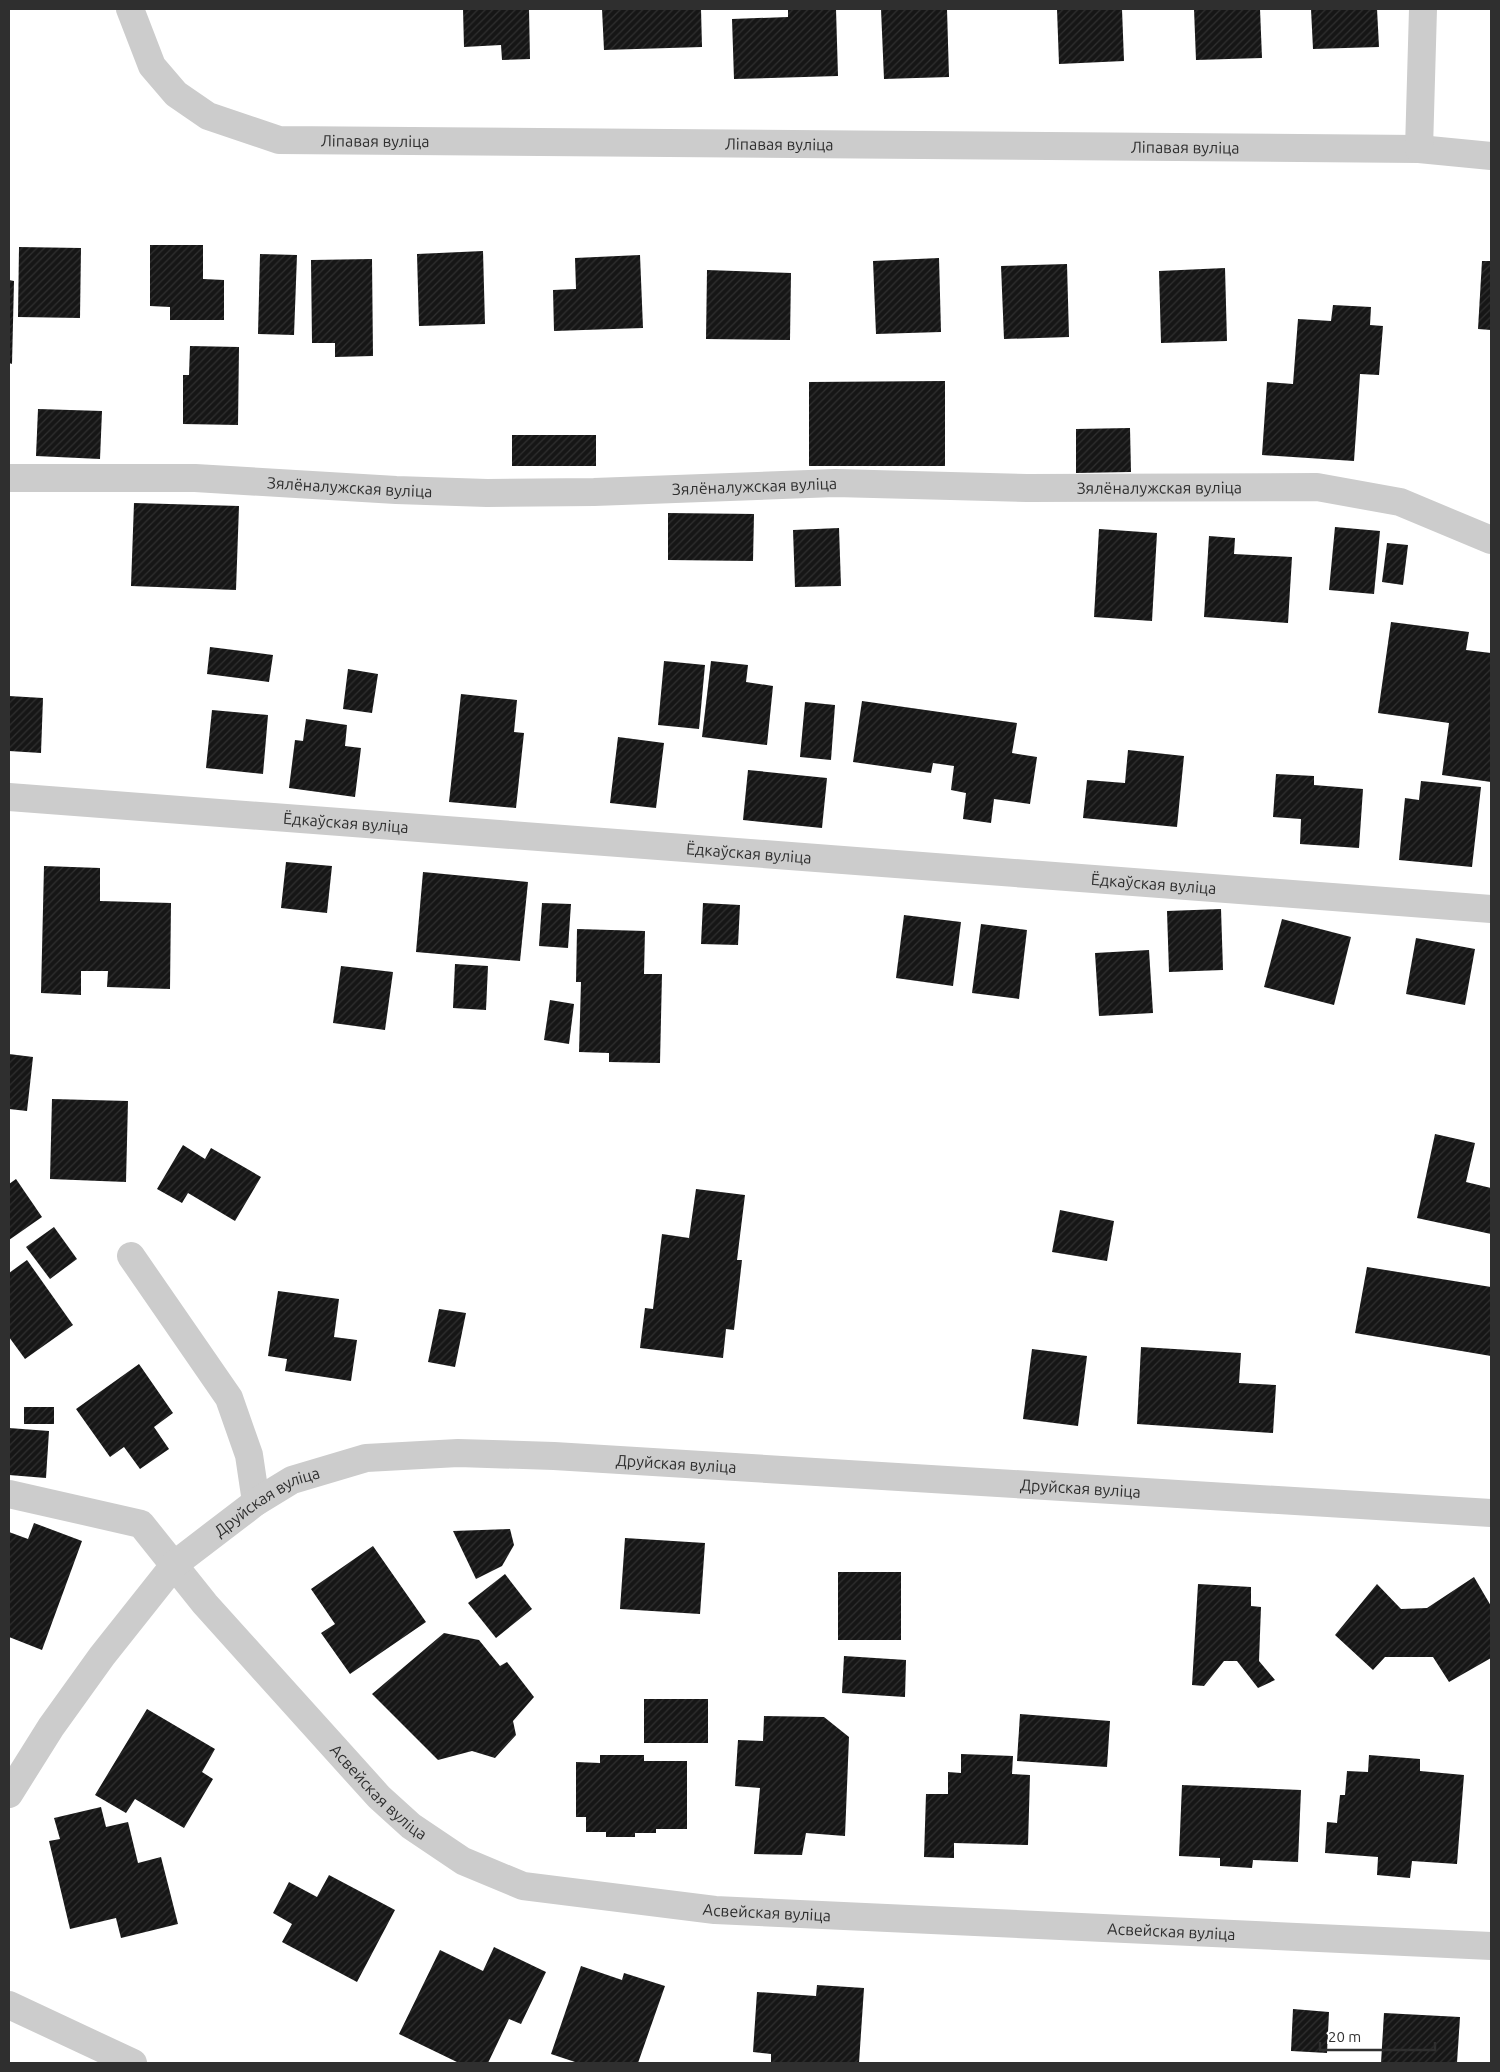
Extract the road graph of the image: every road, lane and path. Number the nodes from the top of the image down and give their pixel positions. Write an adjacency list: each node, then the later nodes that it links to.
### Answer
1 (130, 9): 3 (street, Ліпавая вуліца)
2 (1423, 9): 3 (street)
3 (1419, 148): 4 (street, Ліпавая вуліца)
4 (1491, 156)
5 (9, 478): 6 (street, Зялёналужская вуліца)
6 (1491, 540)
7 (9, 797): 8 (street, Ёдкаўская вуліца)
8 (1491, 909)
9 (132, 1256): 11 (street)
10 (9, 1494): 13 (street, Асвейская вуліца)
11 (256, 1502): 12 (street, Друйская вуліца); 13 (street, Друйская вуліца)
12 (1491, 1513)
13 (175, 1564): 14 (street, Друйская вуліца); 15 (street, Асвейская вуліца)
14 (9, 1794)
15 (1491, 1946)
16 (9, 2005): 17 (street)
17 (133, 2063)

